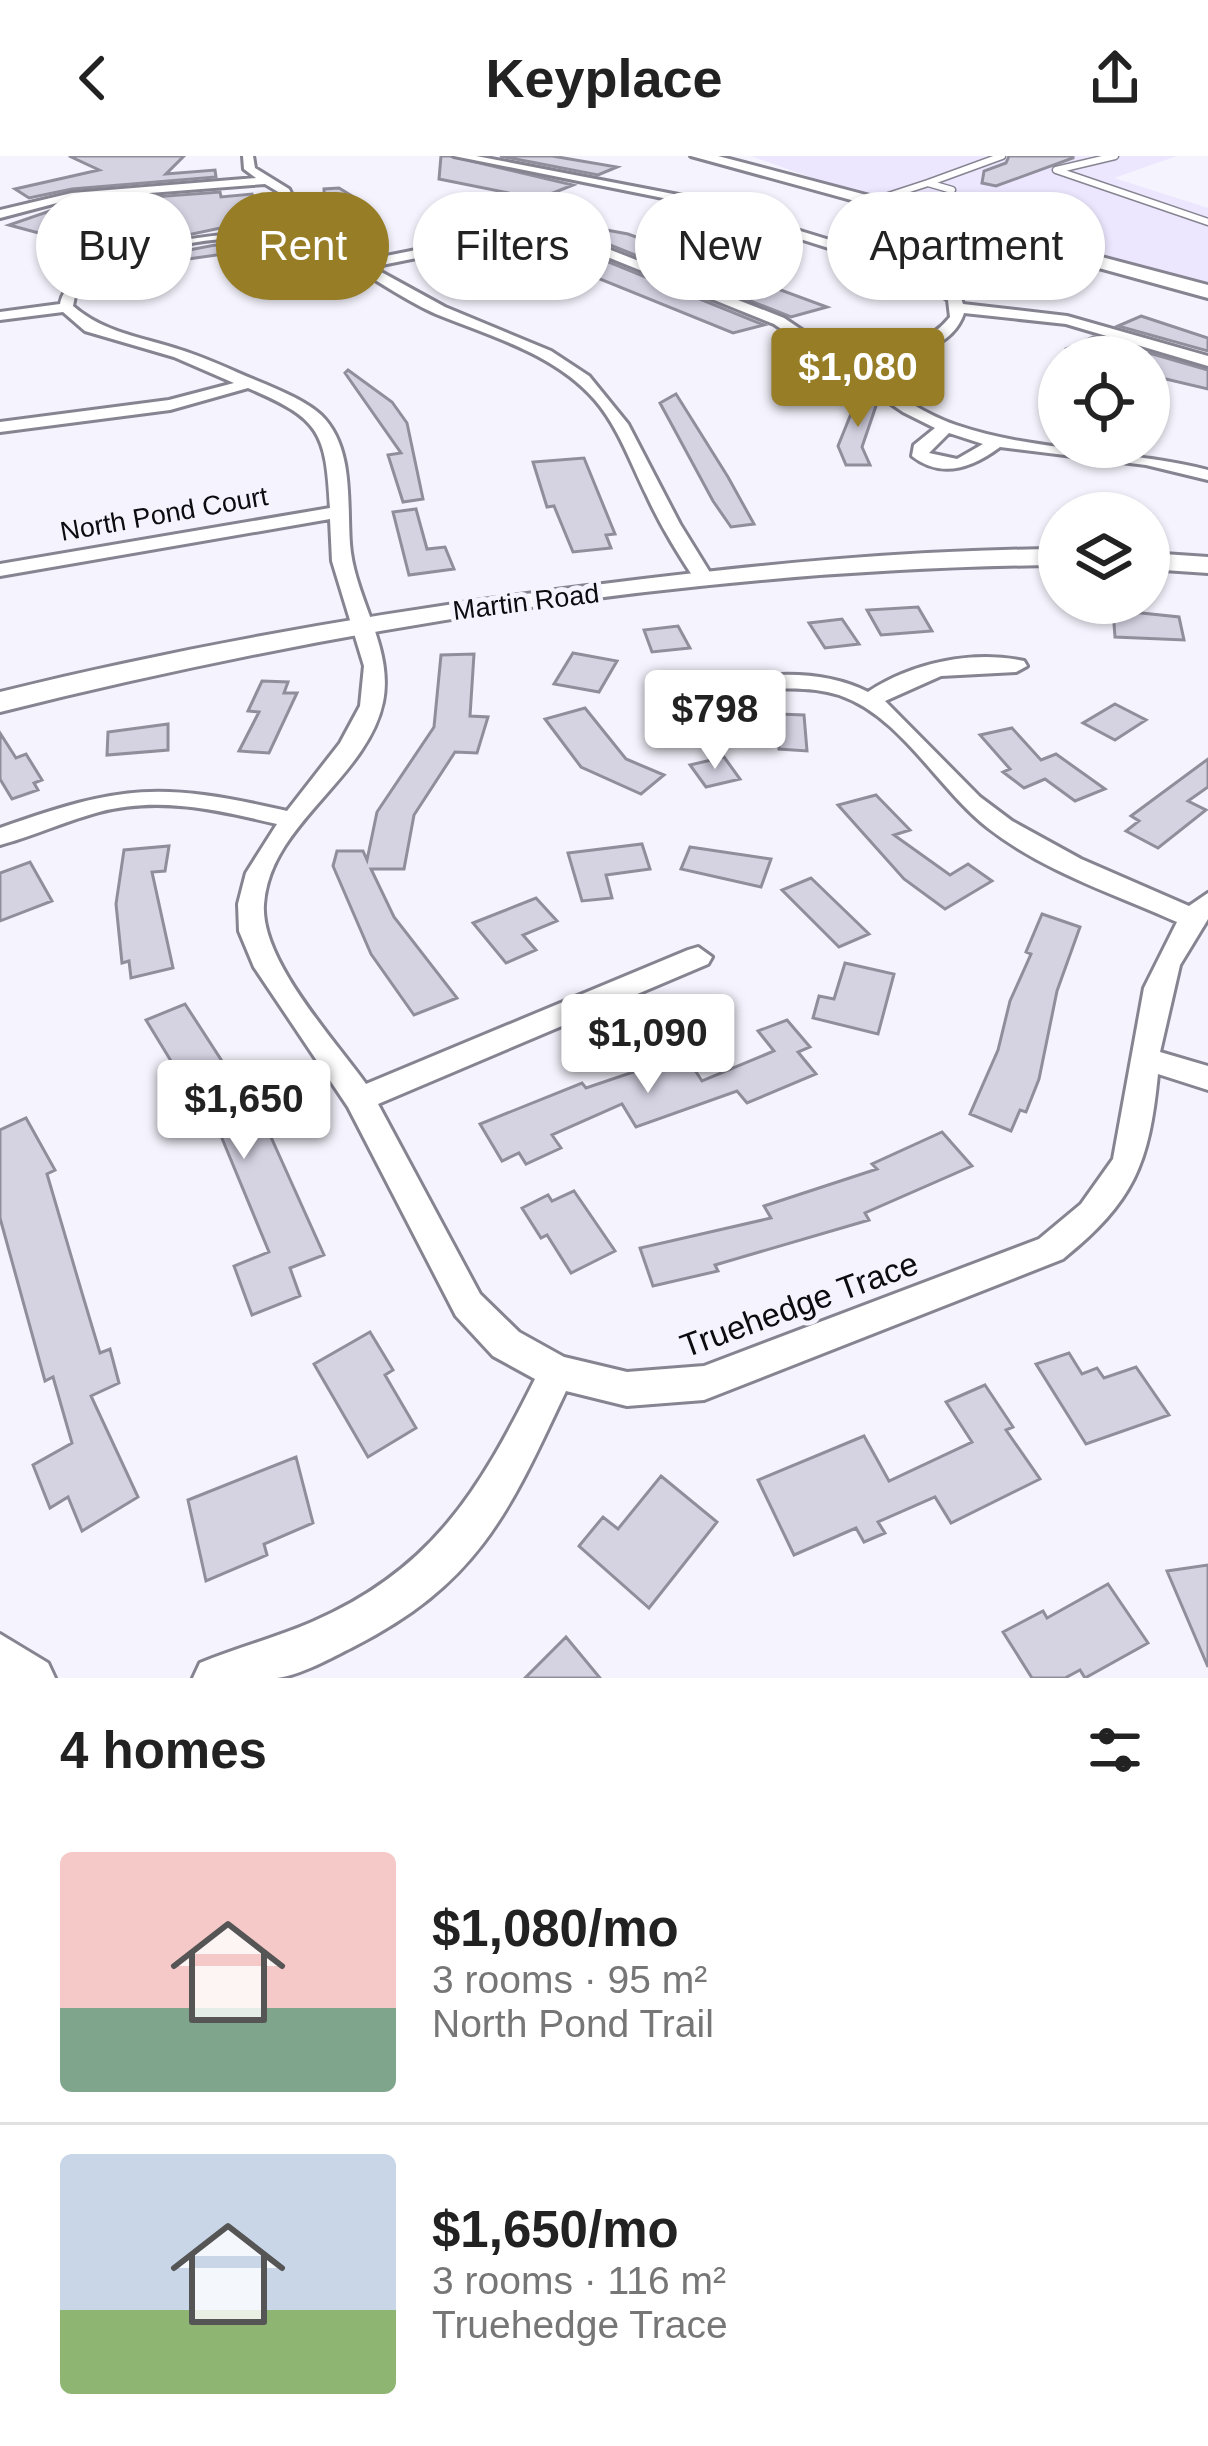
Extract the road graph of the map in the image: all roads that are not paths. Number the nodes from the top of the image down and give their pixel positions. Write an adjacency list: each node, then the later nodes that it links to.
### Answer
1 (248, 156): 9 (street)
2 (459, 156): 23 (street)
3 (699, 156): 7 (main road)
4 (740, 156): 7 (main road)
5 (1002, 156): 10 (lane)
6 (1115, 156): 16 (lane)
7 (766, 173): 12 (main road)
8 (914, 177): 10 (lane)
9 (267, 181): 11 (street); 15 (street)
10 (930, 182): 13 (lane); 14 (lane)
11 (285, 192)
12 (834, 192)
13 (907, 192)
14 (947, 192)
15 (0, 214)
16 (1208, 222)
17 (216, 240): 22 (street)
18 (389, 260): 25 (street)
19 (1105, 262): 21 (main road)
20 (389, 283): 37 (street)
21 (1203, 287)
22 (66, 307): 24 (street); 27 (street)
23 (958, 308): 25 (street); 26 (street)
24 (0, 316)
25 (843, 361): 29 (street)
26 (1208, 361)
27 (250, 383): 28 (street); 32 (street, Truehedge Trace)
28 (0, 427)
29 (946, 428): 30 (street); 30 (street)
30 (996, 442): 31 (street)
31 (1208, 475)
32 (336, 512): 36 (street, North Pond Court); 38 (street, Truehedge Trace)
33 (1038, 558): 37 (street, Martin Road)
34 (1170, 562): 35 (street)
35 (1208, 565)
36 (0, 570)
37 (704, 579): 38 (street, Martin Road)
38 (363, 622): 41 (street, Martin Road); 43 (street, Truehedge Trace)
39 (1016, 666): 40 (street)
40 (872, 700): 42 (street); 45 (street)
41 (0, 702)
42 (686, 704)
43 (293, 820): 44 (street); 49 (street, Truehedge Trace)
44 (0, 837)
45 (1200, 910): 47 (street, Truehedge Trace)
46 (698, 957): 49 (street)
47 (1144, 1059): 48 (street); 50 (street, Truehedge Trace)
48 (1208, 1078)
49 (360, 1100): 50 (street, Truehedge Trace)
50 (557, 1372): 53 (street)
51 (0, 1655): 52 (street)
52 (33, 1678)
53 (215, 1678)

